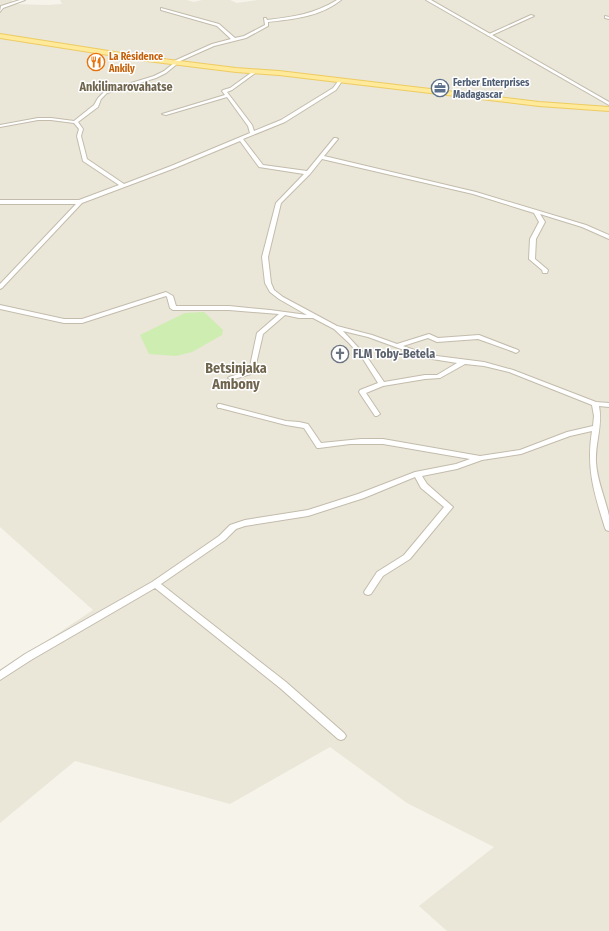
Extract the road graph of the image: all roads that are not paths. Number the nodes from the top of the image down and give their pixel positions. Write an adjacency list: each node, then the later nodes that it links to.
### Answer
1 (23, 0): 5 (street)
2 (339, 0): 9 (street)
3 (428, 0): 7 (street)
4 (162, 9): 9 (street)
5 (0, 11)
6 (532, 16): 7 (street)
7 (489, 35): 14 (street)
8 (0, 36): 10 (main road)
9 (234, 40): 10 (street)
10 (176, 62): 11 (main road); 17 (street)
11 (256, 72): 12 (main road); 13 (street)
12 (340, 81): 15 (main road); 19 (street)
13 (227, 96): 16 (street); 19 (street)
14 (609, 104)
15 (609, 109)
16 (164, 114)
17 (75, 122): 18 (street); 24 (street)
18 (0, 126)
19 (253, 134): 20 (street)
20 (241, 139): 23 (street); 24 (street)
21 (336, 139): 22 (street)
22 (321, 157): 23 (street); 27 (street)
23 (308, 173): 33 (street)
24 (122, 185): 26 (street)
25 (0, 202): 26 (street)
26 (80, 202): 30 (street)
27 (536, 212): 28 (street); 29 (street)
28 (609, 237)
29 (545, 272)
30 (0, 288)
31 (0, 306): 32 (street)
32 (283, 314): 33 (street); 38 (street)
33 (313, 316): 34 (street)
34 (336, 328): 35 (street); 39 (street)
35 (396, 346): 36 (street); 37 (street)
36 (516, 351)
37 (464, 362): 39 (street); 40 (street)
38 (231, 378)
39 (382, 384): 43 (street)
40 (595, 404): 41 (street); 44 (street)
41 (609, 405)
42 (220, 406): 45 (street)
43 (377, 414)
44 (596, 428): 45 (street); 47 (street)
45 (481, 458): 46 (street)
46 (417, 474): 48 (street); 49 (street)
47 (609, 528)
48 (155, 584): 50 (street); 51 (street)
49 (368, 592)
50 (0, 676)
51 (341, 736)

